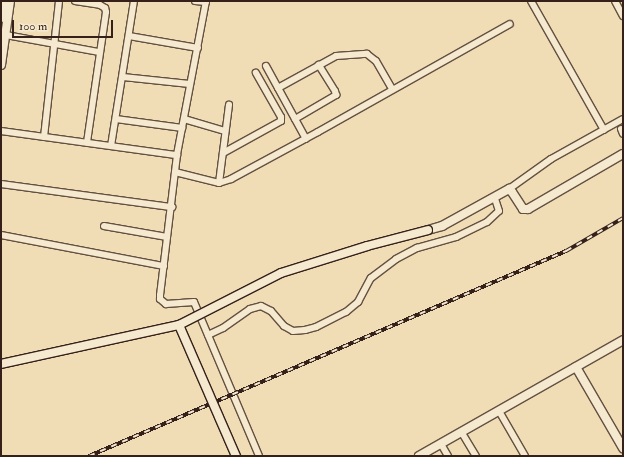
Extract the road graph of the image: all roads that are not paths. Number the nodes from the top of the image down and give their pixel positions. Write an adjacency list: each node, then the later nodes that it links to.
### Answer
1 (3, 1): 11 (street)
2 (10, 1): 13 (street)
3 (60, 1): 15 (street)
4 (75, 1): 17 (street)
5 (134, 1): 14 (street)
6 (195, 1): 7 (street)
7 (206, 1): 16 (street)
8 (531, 1): 32 (street)
9 (615, 1): 10 (street)
10 (623, 16)
11 (1, 18)
12 (510, 24): 25 (street)
13 (6, 35): 15 (street); 18 (street)
14 (129, 36): 16 (street); 22 (street)
15 (56, 44): 17 (street); 35 (street)
16 (198, 48): 23 (street)
17 (99, 52): 37 (street)
18 (1, 65)
19 (319, 65): 24 (street); 25 (street); 29 (street)
20 (266, 66): 24 (street)
21 (256, 73): 39 (street)
22 (123, 77): 23 (street); 27 (street)
23 (190, 84): 28 (street)
24 (278, 88): 29 (street)
25 (392, 89): 36 (street)
26 (228, 105): 34 (street)
27 (116, 119): 31 (street); 38 (street)
28 (184, 119): 31 (street); 34 (street)
29 (295, 119): 36 (street)
30 (623, 119): 32 (street)
31 (182, 128): 41 (street)
32 (604, 130): 45 (street)
33 (1, 131): 35 (street)
34 (225, 131): 39 (street)
35 (44, 137): 37 (street)
36 (306, 139): 43 (street)
37 (87, 143): 38 (street)
38 (111, 146): 41 (street)
39 (222, 152): 43 (street)
40 (623, 154): 45 (street)
41 (177, 155): 42 (street)
42 (175, 172): 43 (street); 47 (street)
43 (219, 183)
44 (1, 184): 47 (street)
45 (509, 189): 46 (street)
46 (495, 199): 52 (street, bridge); 53 (street)
47 (172, 207): 50 (street)
48 (104, 226): 50 (street)
49 (1, 235): 51 (street)
50 (167, 237): 51 (street)
51 (164, 266): 53 (street)
52 (179, 325): 55 (street, bridge); 61 (street, bridge)
53 (208, 335): 62 (street)
54 (623, 340): 56 (street)
55 (1, 364)
56 (576, 367): 57 (street); 60 (street)
57 (499, 411): 58 (street); 66 (street)
58 (462, 432): 59 (street); 65 (street)
59 (441, 444): 63 (street); 64 (street)
60 (623, 448)
61 (236, 456)
62 (259, 456)
63 (419, 456)
64 (448, 456)
65 (476, 456)
66 (525, 456)

